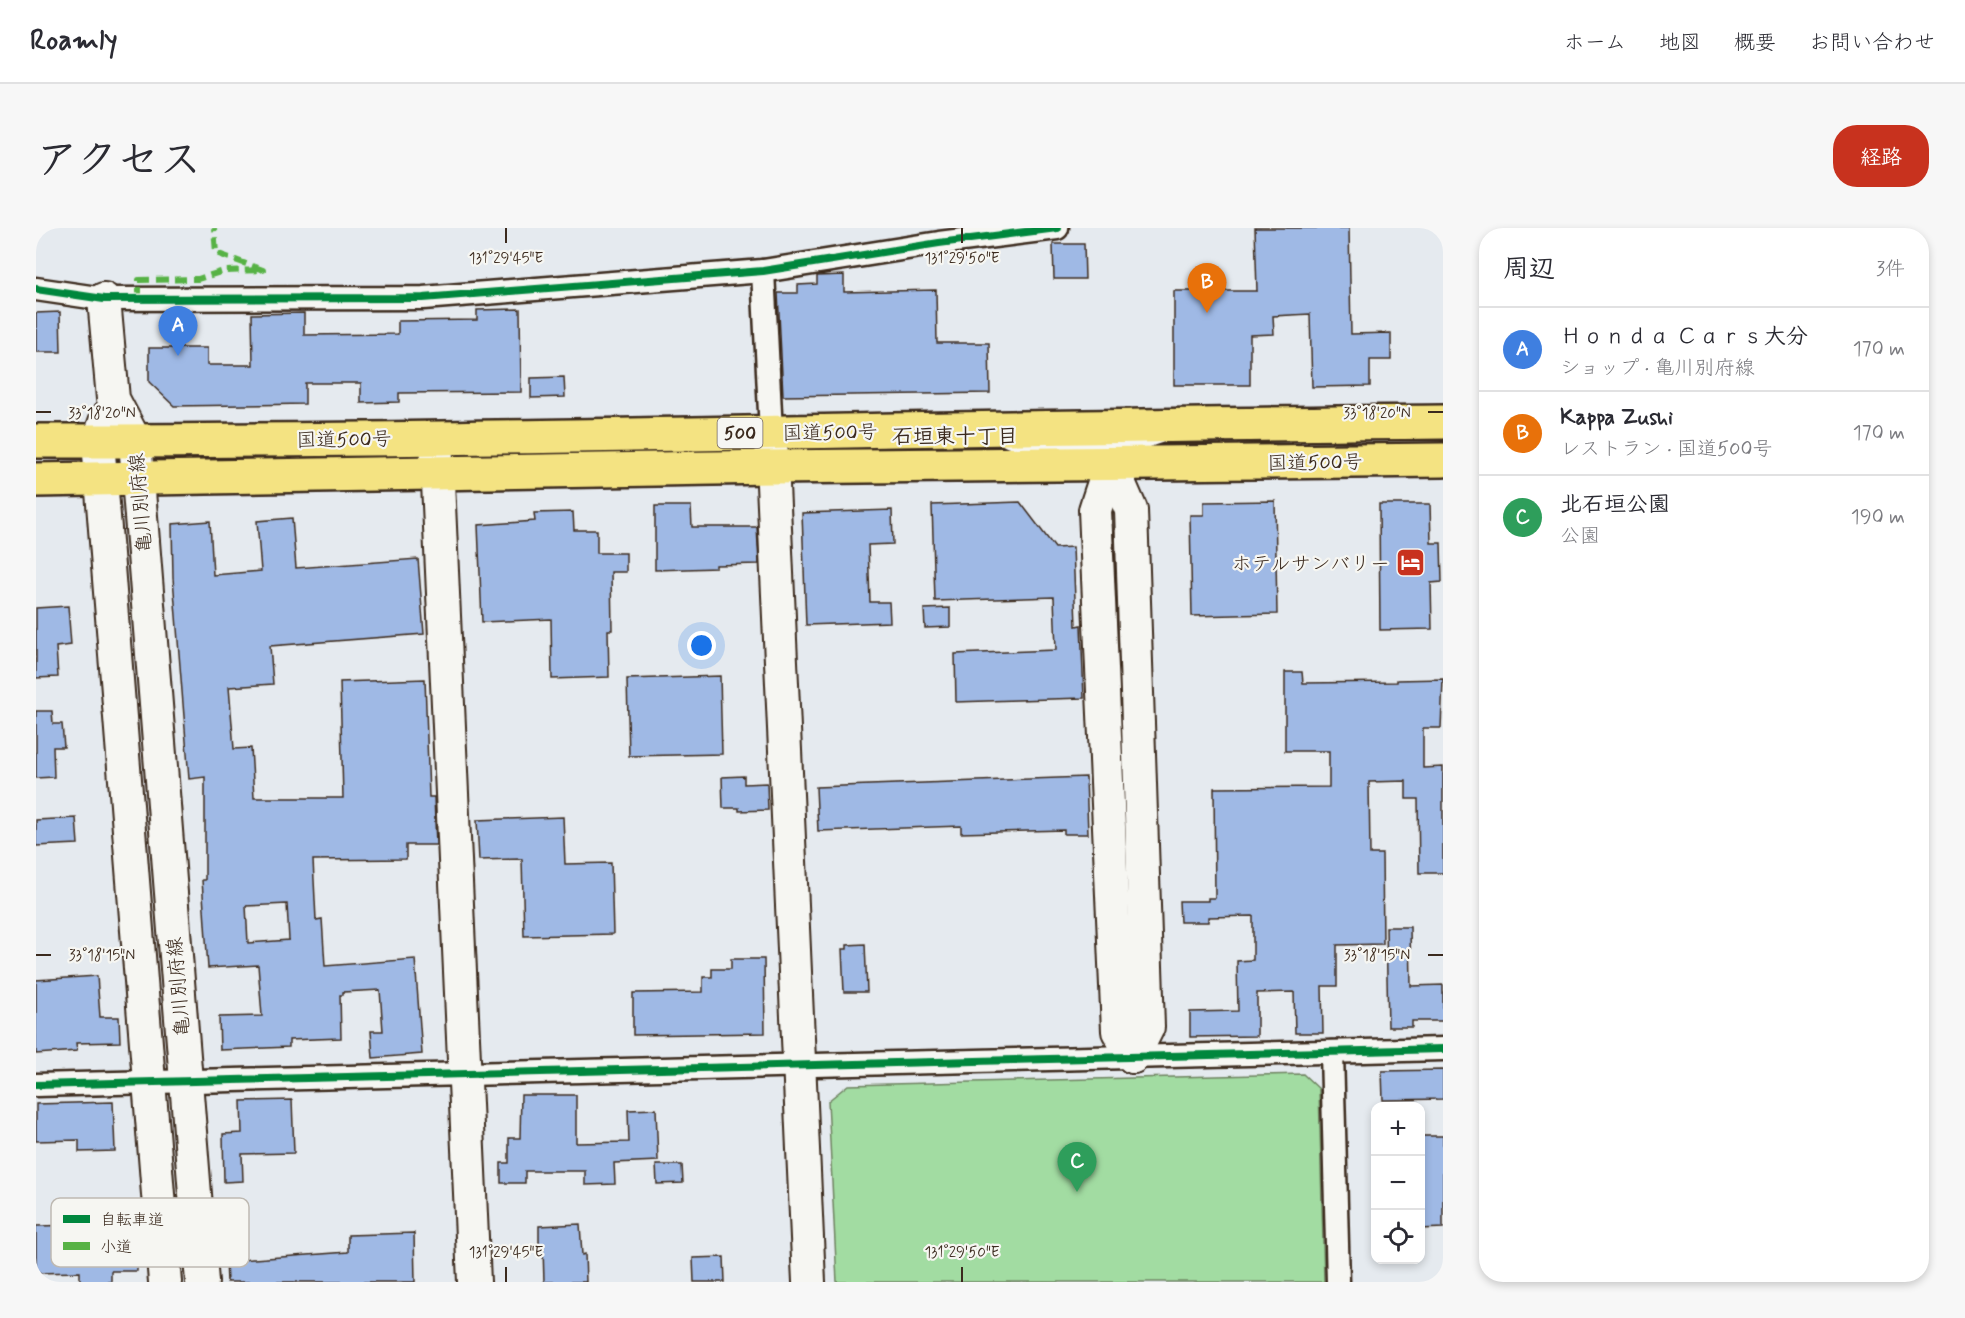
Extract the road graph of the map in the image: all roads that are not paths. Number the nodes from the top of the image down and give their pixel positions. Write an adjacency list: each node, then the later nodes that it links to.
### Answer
1 (1057, 228): 2 (street)
2 (763, 271): 4 (street); 9 (street)
3 (36, 289): 4 (street)
4 (104, 299): 5 (street)
5 (113, 399): 12 (street, 亀川別府線); 13 (street, 亀川別府線)
6 (1443, 422): 7 (highway, 国道500号 / 500)
7 (1165, 425): 8 (highway, 国道500号 / 500); 15 (street)
8 (1000, 429): 9 (highway, 国道500号 / 500); 15 (street)
9 (771, 433): 10 (highway, 国道500号 / 500); 16 (street)
10 (436, 438): 13 (highway, 国道500号 / 500); 17 (street)
11 (36, 441): 12 (highway, 国道500号 / 500)
12 (98, 441): 13 (highway, 国道500号 / 500); 18 (street, 亀川別府線)
13 (135, 441): 19 (street, 亀川別府線)
14 (1443, 460): 15 (highway, 国道500号 / 500)
15 (1111, 464): 16 (highway, 国道500号 / 500); 23 (street)
16 (772, 467): 17 (highway, 国道500号 / 500); 24 (street)
17 (437, 472): 19 (highway, 国道500号 / 500); 25 (street)
18 (101, 478): 19 (highway, 国道500号 / 500); 20 (highway, 国道500号 / 500); 27 (street, 亀川別府線)
19 (138, 478): 26 (street, 亀川別府線)
20 (36, 480)
21 (1443, 1049): 22 (street)
22 (1332, 1052): 23 (street); 37 (street)
23 (1133, 1057): 24 (street)
24 (799, 1065): 25 (street); 36 (street)
25 (465, 1074): 26 (street); 35 (street)
26 (186, 1081): 27 (street); 30 (street, 亀川別府線)
27 (149, 1082): 28 (street); 29 (street, 亀川別府線)
28 (36, 1085)
29 (158, 1198)
30 (195, 1198)
31 (164, 1267): 33 (street, 亀川別府線)
32 (201, 1267): 34 (street, 亀川別府線)
33 (165, 1282)
34 (202, 1282)
35 (474, 1282)
36 (809, 1282)
37 (1338, 1282)

